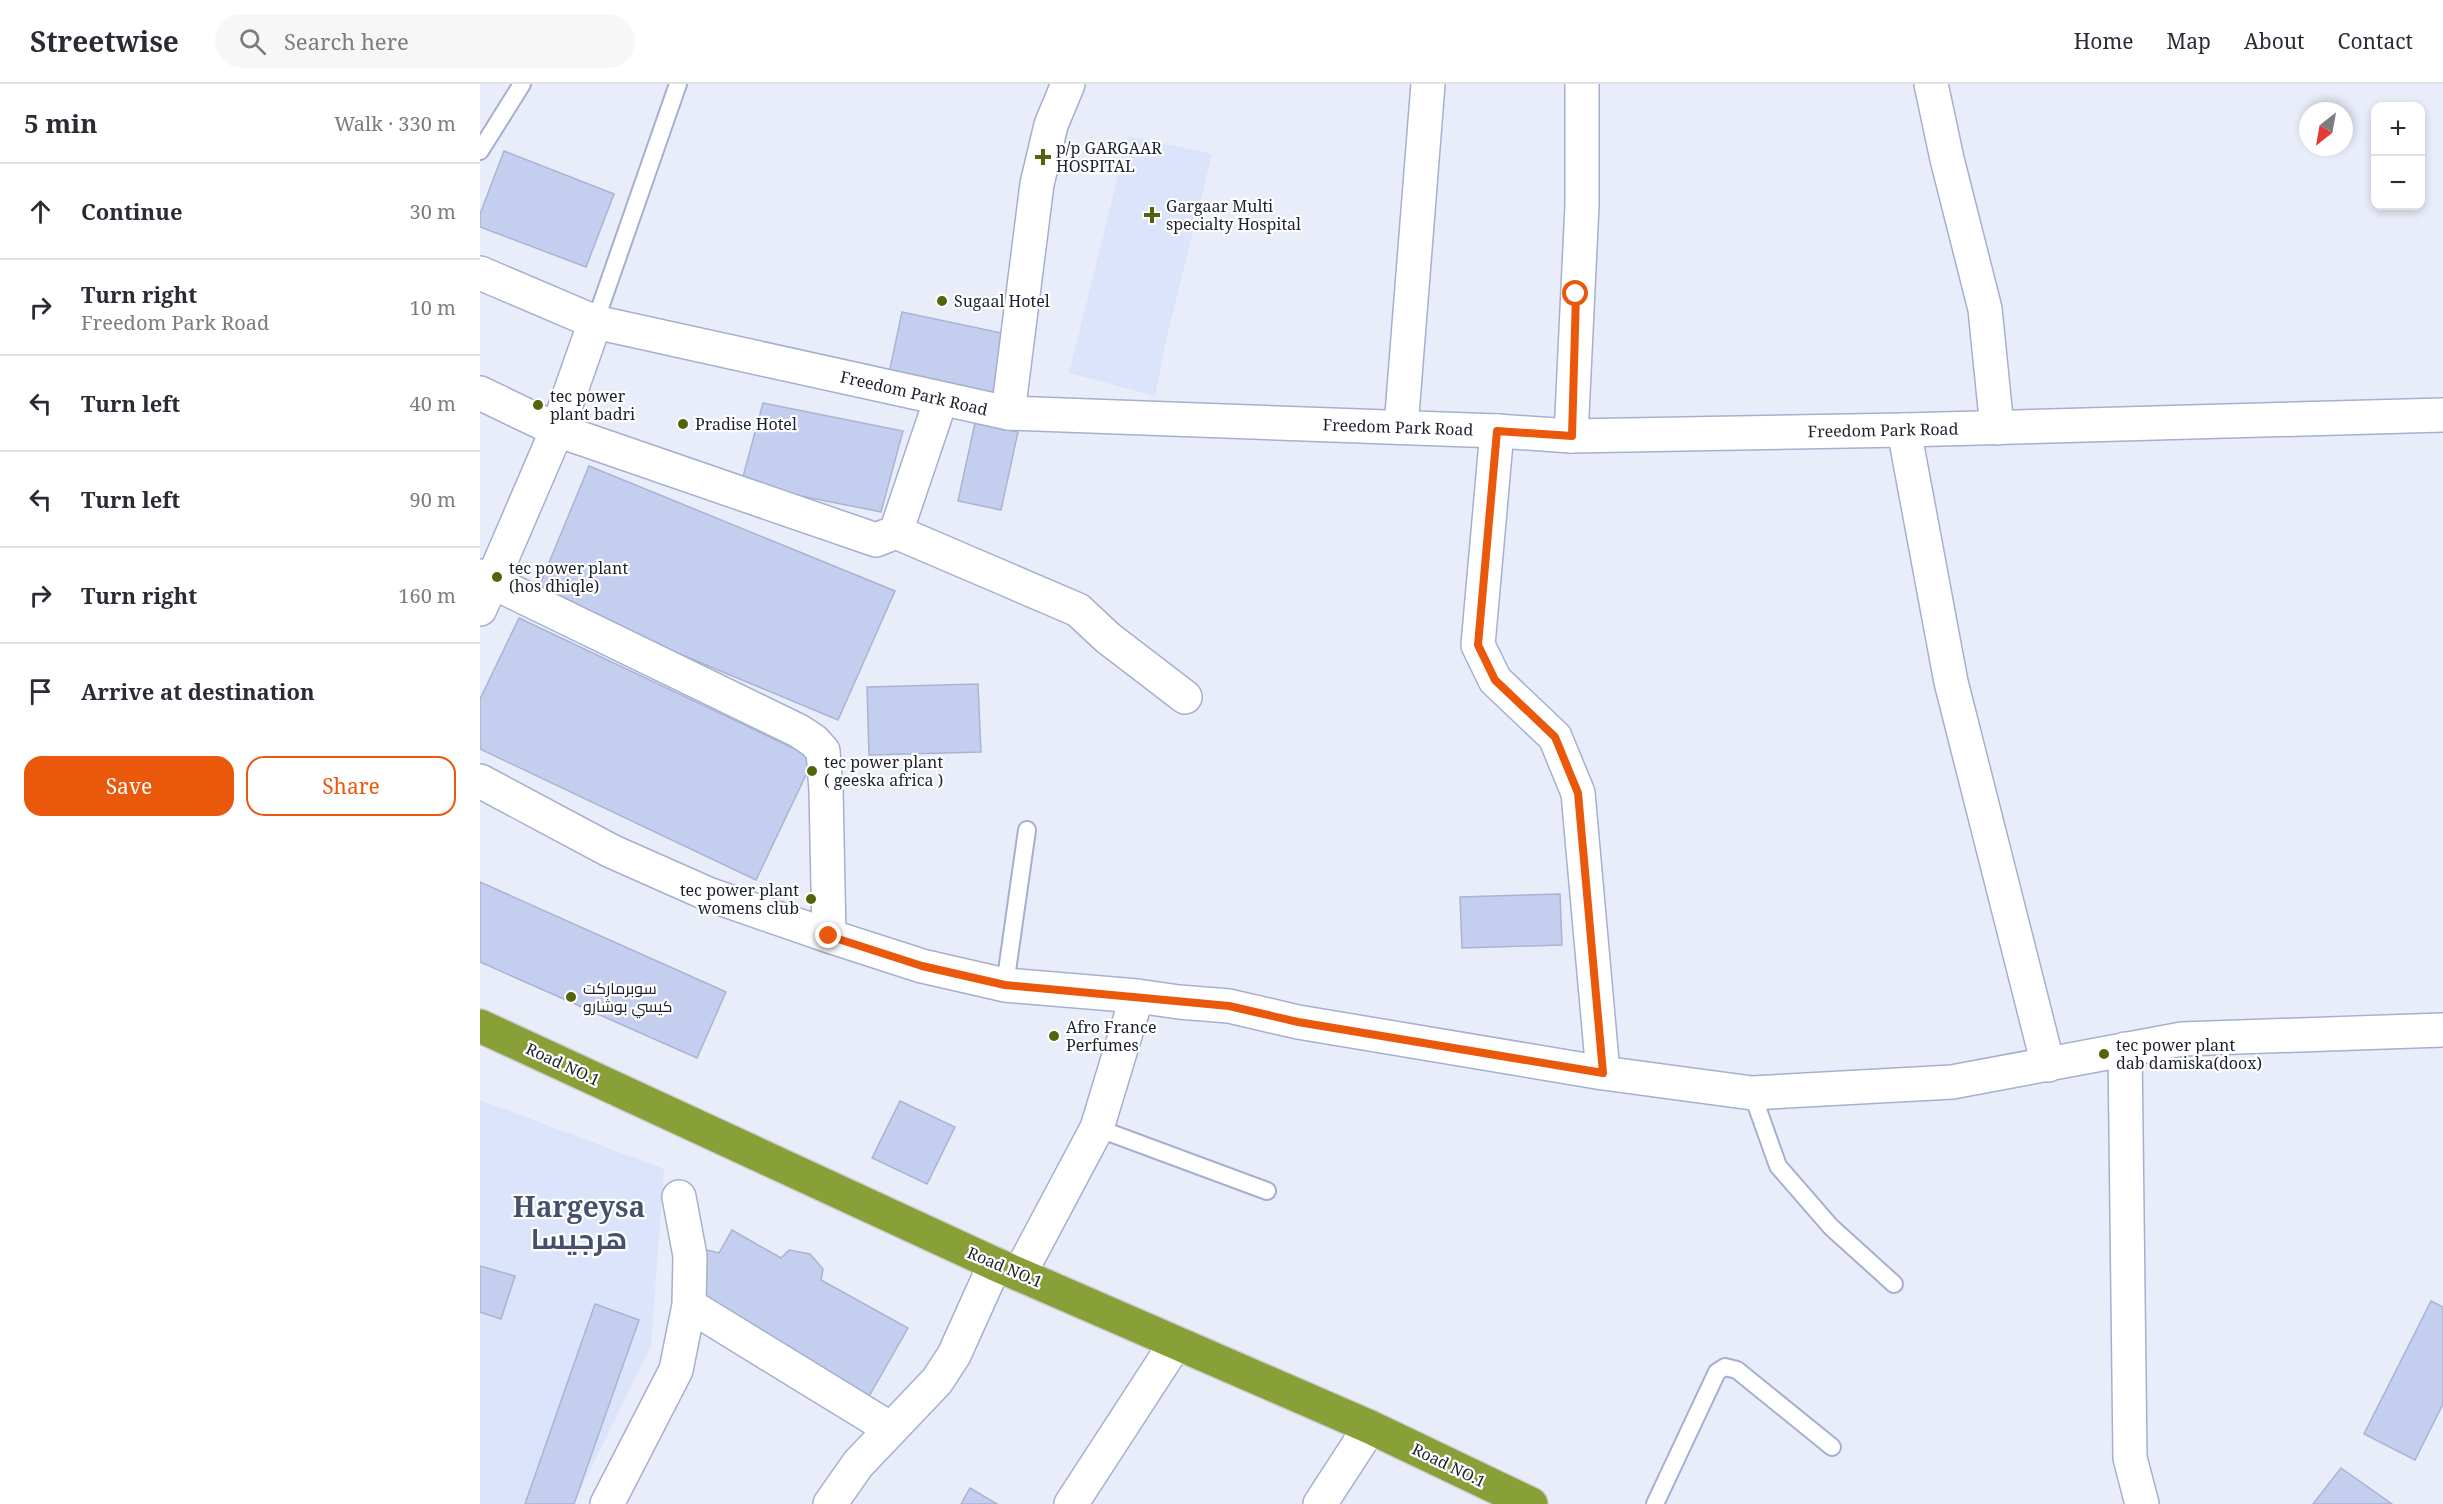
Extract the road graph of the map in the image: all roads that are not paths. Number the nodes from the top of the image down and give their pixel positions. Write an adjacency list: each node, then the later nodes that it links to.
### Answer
1 (522, 84): 7 (lane)
2 (678, 84): 9 (lane)
3 (1068, 84): 12 (street)
4 (1428, 84): 14 (street)
5 (1582, 84): 19 (street)
6 (1931, 84): 15 (street)
7 (480, 151)
8 (480, 273): 9 (street, Freedom Park Road)
9 (596, 322): 11 (street, Freedom Park Road); 16 (street)
10 (480, 393): 16 (street)
11 (941, 399): 12 (street, Freedom Park Road); 20 (street)
12 (1008, 414): 14 (street, Freedom Park Road)
13 (2443, 415): 15 (street, Freedom Park Road)
14 (1401, 427): 18 (street, Freedom Park Road)
15 (1997, 428): 17 (street, Freedom Park Road)
16 (557, 430): 20 (street); 21 (street)
17 (1904, 430): 19 (street, Freedom Park Road); 31 (street)
18 (1497, 431): 19 (street, Freedom Park Road); 32 (street)
19 (1572, 436)
20 (896, 532): 22 (street)
21 (484, 589): 25 (street)
22 (1185, 697)
23 (480, 781): 25 (street)
24 (1027, 830): 26 (lane)
25 (829, 936): 26 (street)
26 (1005, 985): 27 (street)
27 (1137, 996): 32 (street); 34 (street)
28 (480, 1026): 37 (highway, Road NO.1)
29 (2443, 1030): 30 (street)
30 (2125, 1049): 31 (street); 50 (street)
31 (2048, 1065): 33 (street)
32 (1603, 1073): 33 (street)
33 (1752, 1093): 38 (lane)
34 (1096, 1128): 35 (lane); 37 (street)
35 (1267, 1191)
36 (679, 1197): 39 (street)
37 (1007, 1269): 40 (highway, Road NO.1); 42 (street)
38 (1894, 1284)
39 (689, 1305): 42 (street); 44 (street)
40 (1175, 1344): 41 (highway, Road NO.1); 46 (street)
41 (1370, 1427): 47 (street); 48 (highway, Road NO.1)
42 (891, 1429): 45 (street)
43 (1832, 1447): 49 (lane)
44 (608, 1504)
45 (830, 1504)
46 (1071, 1504)
47 (1320, 1504)
48 (1531, 1504)
49 (1655, 1504)
50 (2142, 1504)

